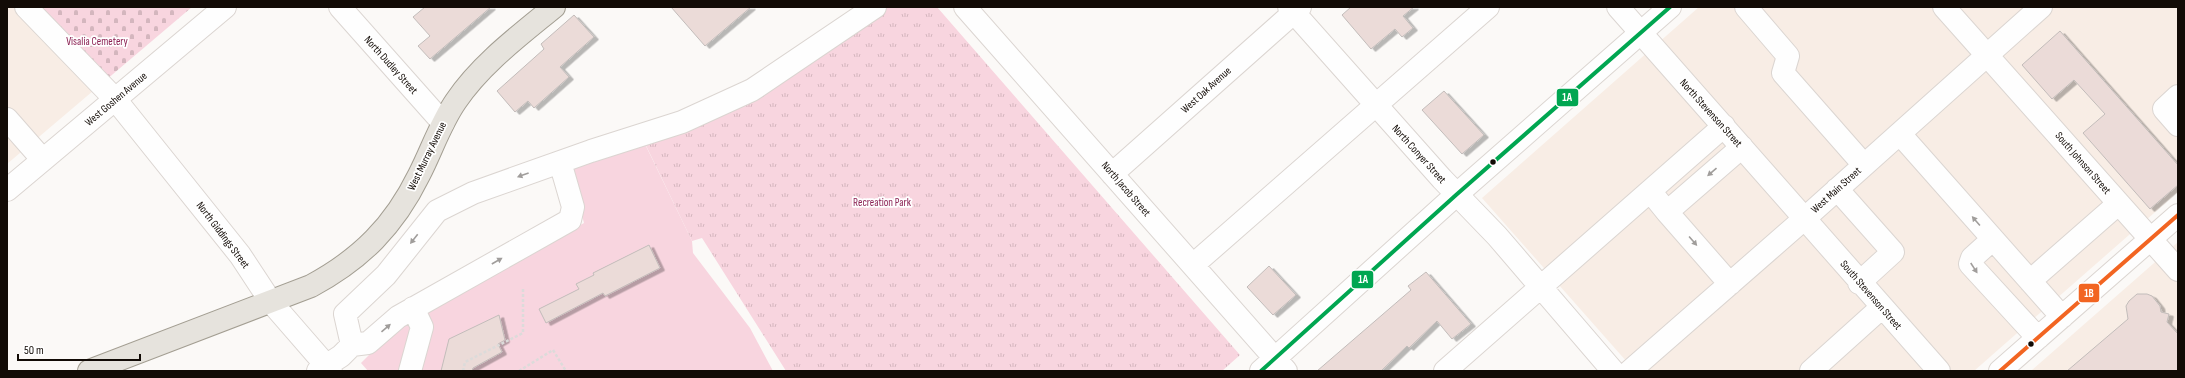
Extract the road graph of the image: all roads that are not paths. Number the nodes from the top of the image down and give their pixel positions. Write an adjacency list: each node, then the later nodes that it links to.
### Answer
1 (26, 7): 17 (street, North Giddings Street)
2 (225, 7): 17 (street, West Goshen Avenue)
3 (340, 7): 20 (street, North Dudley Street)
4 (554, 7): 20 (main road, West Murray Avenue)
5 (875, 7): 26 (street)
6 (965, 7): 28 (street, North Jacob Street)
7 (1488, 7): 18 (street)
8 (1618, 7): 14 (street, North Stevenson Street)
9 (1670, 7): 14 (street)
10 (1746, 7): 27 (street)
11 (1944, 7): 15 (street, South Johnson Street)
12 (2041, 7): 15 (street, West Main Street)
13 (1294, 9): 18 (street, North Conyer Street); 28 (street, West Oak Avenue)
14 (1640, 33): 22 (street, North Stevenson Street); 32 (street)
15 (1988, 56): 23 (street, West Main Street); 33 (street, South Johnson Street)
16 (2178, 96): 21 (street)
17 (115, 99): 25 (street, West Goshen Avenue); 45 (street, North Giddings Street)
18 (1375, 105): 32 (street, North Conyer Street); 39 (street)
19 (7, 119): 25 (street)
20 (443, 123): 45 (main road, West Murray Avenue)
21 (2178, 125)
22 (1724, 126): 24 (street, North Stevenson Street); 31 (street)
23 (1900, 134): 27 (street, West Main Street); 38 (street, one-way to 23)
24 (1742, 147): 34 (street, one-way to 34); 36 (street, North Stevenson Street)
25 (43, 160): 30 (street, West Goshen Avenue)
26 (560, 162): 46 (street, one-way to 26); 50 (street, one-way to 50)
27 (1864, 164): 29 (street, West Main Street)
28 (1112, 174): 39 (street, North Jacob Street)
29 (1837, 189): 36 (street, West Main Street); 42 (street)
30 (7, 190)
31 (1650, 192): 34 (street); 44 (street)
32 (1456, 195): 44 (street, North Conyer Street); 51 (street)
33 (2118, 204): 37 (street, South Johnson Street); 41 (street)
34 (1667, 212): 43 (street, one-way to 43)
35 (2178, 215): 37 (street)
36 (1804, 219): 42 (street, South Stevenson Street); 43 (street, West Main Street)
37 (2150, 239): 40 (street, South Johnson Street); 48 (street)
38 (1992, 240): 41 (street); 49 (street, one-way to 49)
39 (1192, 265): 51 (street, North Jacob Street)
40 (2178, 270)
41 (2030, 281): 48 (street)
42 (1859, 283): 47 (street, South Stevenson Street)
43 (1730, 284): 57 (street, West Main Street)
44 (1540, 288): 55 (street); 56 (street, North Conyer Street)
45 (271, 302): 52 (street, North Giddings Street); 53 (main road)
46 (413, 308): 50 (street, one-way to 46); 54 (street)
47 (1881, 308): 58 (street); 59 (street, South Stevenson Street)
48 (2062, 317): 49 (street)
49 (2038, 338): 60 (street)
50 (352, 345): 52 (street)
51 (1274, 367)
52 (325, 369)
53 (93, 370)
54 (410, 371)
55 (1445, 371)
56 (1613, 371)
57 (1630, 371)
58 (1811, 371)
59 (1939, 371)
60 (2000, 371)

